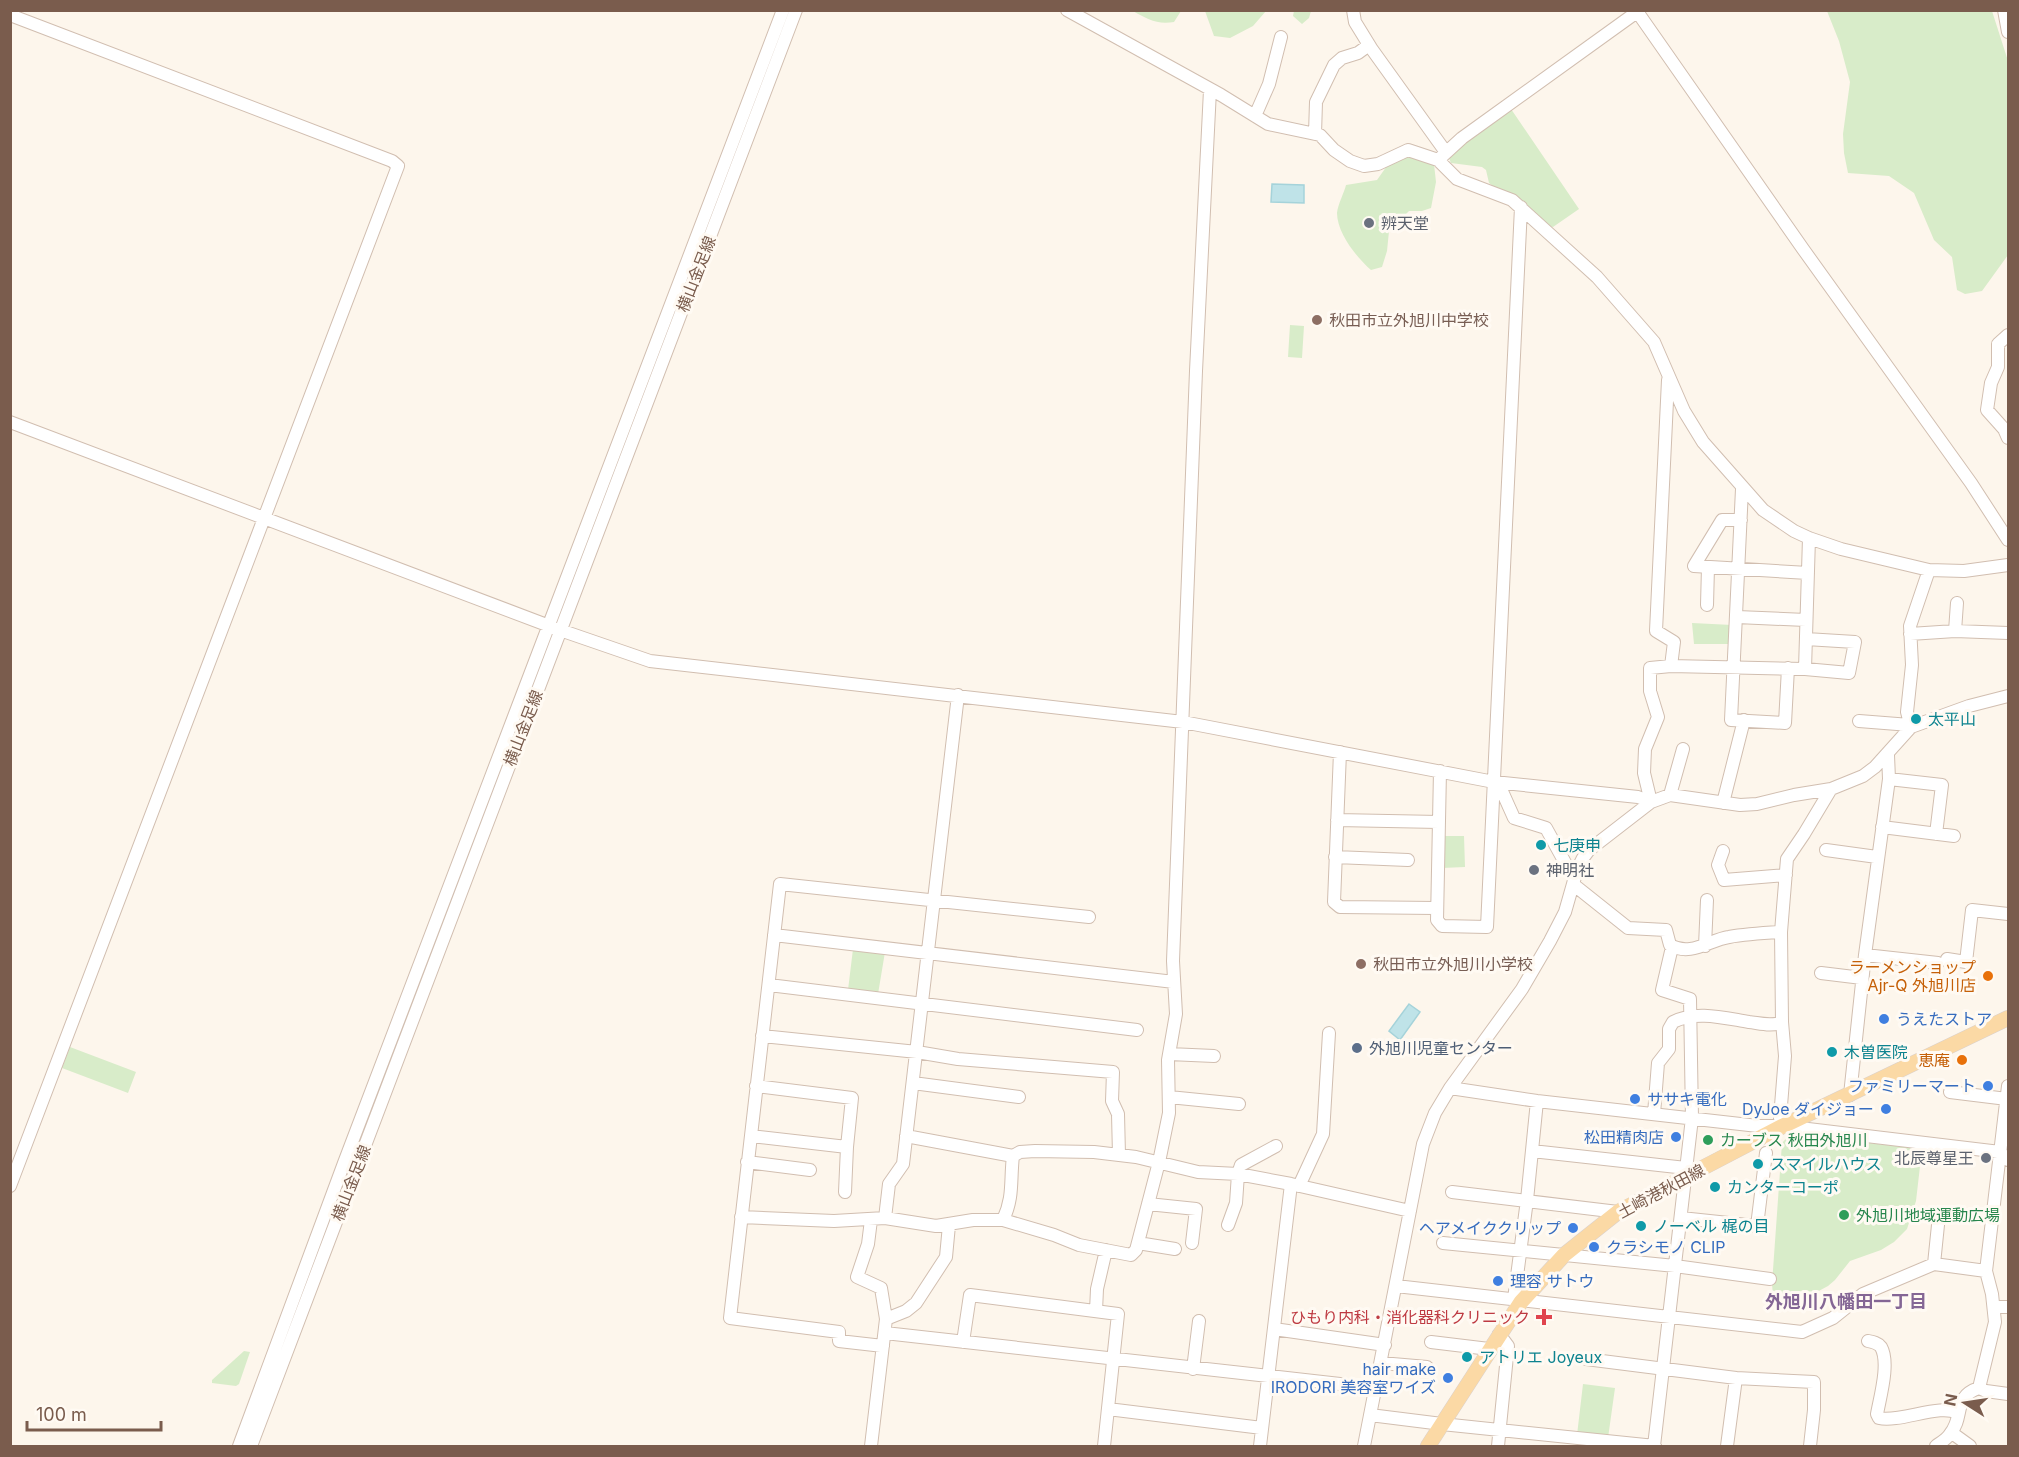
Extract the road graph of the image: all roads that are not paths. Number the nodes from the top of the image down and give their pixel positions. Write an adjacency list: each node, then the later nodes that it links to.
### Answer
1 (783, 10): 34 (street, 横山金足線)
2 (796, 10): 34 (street, 横山金足線)
3 (1067, 10): 11 (street)
4 (1353, 10): 10 (street)
5 (2004, 10): 8 (street)
6 (1637, 11): 14 (street); 24 (street)
7 (10, 15): 21 (street)
8 (2008, 32)
9 (1281, 37): 12 (street)
10 (1369, 45): 13 (street); 14 (street)
11 (1210, 90): 12 (street); 47 (street)
12 (1255, 116): 13 (street)
13 (1315, 134): 14 (street)
14 (1442, 156): 15 (street)
15 (1521, 207): 17 (street); 54 (street)
16 (2008, 335): 19 (street)
17 (1668, 376): 20 (street); 39 (street)
18 (10, 422): 21 (street)
19 (2008, 438)
20 (1742, 489): 22 (street); 23 (street)
21 (264, 517): 34 (street); 126 (street)
22 (1741, 520): 26 (street); 27 (street)
23 (1809, 538): 28 (street); 29 (street)
24 (2008, 540)
25 (2008, 565): 28 (street)
26 (1708, 567): 27 (street); 31 (street)
27 (1739, 570): 29 (street); 32 (street)
28 (1929, 570): 37 (street)
29 (1808, 573): 33 (street)
30 (1957, 603): 35 (street)
31 (1707, 605)
32 (1737, 617): 33 (street); 40 (street)
33 (1806, 620): 38 (street)
34 (554, 627): 43 (street); 186 (street, 横山金足線); 187 (street, 横山金足線)
35 (1955, 631): 36 (street); 37 (street)
36 (2008, 633)
37 (1910, 634): 48 (street)
38 (1806, 639): 42 (street); 42 (street)
39 (1671, 666): 40 (street); 57 (street)
40 (1735, 666): 41 (street); 45 (street)
41 (1788, 668): 42 (street); 45 (street)
42 (1805, 669)
43 (958, 695): 47 (street); 72 (street)
44 (2008, 696): 48 (street)
45 (1744, 720): 58 (street)
46 (1858, 721): 48 (street)
47 (1183, 722): 50 (street); 85 (street)
48 (1911, 726): 51 (street)
49 (1683, 749): 56 (street)
50 (1340, 752): 52 (street); 59 (street)
51 (1888, 755): 53 (street); 55 (street)
52 (1440, 771): 54 (street); 60 (street)
53 (1889, 779): 61 (street); 62 (street)
54 (1497, 782): 57 (street); 69 (street); 74 (street)
55 (1831, 789): 58 (street); 70 (street)
56 (1670, 795): 57 (street); 58 (street)
57 (1651, 802): 69 (street)
58 (1723, 802)
59 (1337, 820): 60 (street); 66 (street)
60 (1439, 822): 74 (street)
61 (1882, 827): 62 (street); 67 (street)
62 (1936, 834): 63 (street)
63 (1954, 836)
64 (1826, 850): 67 (street)
65 (1723, 851): 70 (street)
66 (1335, 857): 68 (street); 74 (street)
67 (1877, 857): 82 (street)
68 (1408, 860)
69 (1577, 870): 71 (street)
70 (1786, 875): 77 (street)
71 (1574, 885): 79 (street); 99 (street)
72 (933, 900): 76 (street); 78 (street); 81 (street)
73 (1707, 900): 80 (street)
74 (1436, 908)
75 (2008, 914): 82 (street)
76 (1089, 917)
77 (1782, 932): 80 (street); 90 (street)
78 (774, 935): 81 (street); 86 (street)
79 (1672, 946): 80 (street); 88 (street)
80 (1705, 946)
81 (927, 953): 85 (street); 87 (street)
82 (1865, 955): 84 (street)
83 (1821, 973): 84 (street)
84 (1862, 978): 102 (street)
85 (1174, 982): 95 (street)
86 (769, 985): 87 (street); 93 (street)
87 (921, 1003): 91 (street); 94 (street)
88 (1692, 1016): 90 (street); 107 (street); 108 (street)
89 (2008, 1018): 102 (main road, 土崎港秋田線)
90 (1782, 1022): 109 (street)
91 (1137, 1030)
92 (1329, 1033): 125 (street)
93 (762, 1036): 94 (street); 98 (street)
94 (917, 1052): 97 (street); 117 (street)
95 (1169, 1054): 96 (street); 104 (street)
96 (1214, 1056)
97 (913, 1083): 103 (street); 112 (street)
98 (756, 1086): 111 (street); 114 (street)
99 (1450, 1088): 105 (street); 131 (street)
100 (1950, 1092): 101 (street)
101 (2008, 1092): 110 (street)
102 (1850, 1095): 109 (main road, 土崎港秋田線)
103 (1019, 1097)
104 (1169, 1097): 106 (street); 121 (street)
105 (1537, 1101): 107 (street); 115 (street)
106 (1239, 1104)
107 (1653, 1114): 108 (street)
108 (1692, 1118): 109 (street); 123 (street)
109 (1783, 1126): 119 (street); 123 (main road, 土崎港秋田線)
110 (2006, 1128): 119 (street)
111 (750, 1136): 114 (street); 120 (street)
112 (906, 1136): 118 (street); 134 (street)
113 (1276, 1146): 124 (street)
114 (847, 1147): 127 (street)
115 (1532, 1151): 123 (street); 129 (street)
116 (1766, 1153): 135 (street)
117 (1119, 1155): 118 (street); 121 (street)
118 (1013, 1156): 137 (street)
119 (2004, 1156): 150 (street)
120 (747, 1162): 122 (street); 133 (street)
121 (1159, 1162): 124 (street); 130 (street)
122 (810, 1170)
123 (1686, 1173): 132 (main road, 土崎港秋田線); 135 (street)
124 (1238, 1174): 125 (street); 139 (street)
125 (1295, 1185): 131 (street); 160 (street)
126 (10, 1186)
127 (845, 1192)
128 (1452, 1192): 129 (street)
129 (1527, 1200): 132 (street); 146 (street)
130 (1148, 1204): 141 (street); 142 (street)
131 (1410, 1211): 152 (street)
132 (1618, 1212): 147 (main road, 土崎港秋田線)
133 (741, 1217): 136 (street); 162 (street)
134 (885, 1218): 136 (street); 138 (street)
135 (1681, 1218): 149 (street)
136 (872, 1220): 158 (street)
137 (1003, 1220): 138 (street); 145 (street)
138 (949, 1225): 158 (street)
139 (1228, 1225)
140 (1938, 1225): 148 (street)
141 (1138, 1243): 144 (street); 145 (street)
142 (1192, 1243)
143 (1443, 1243): 146 (street)
144 (1175, 1249)
145 (1106, 1250): 156 (street)
146 (1521, 1251): 147 (street); 153 (street)
147 (1564, 1255): 149 (street); 153 (main road, 土崎港秋田線)
148 (1934, 1263): 150 (street); 157 (street)
149 (1675, 1266): 151 (street); 157 (street)
150 (1986, 1271): 154 (street)
151 (1770, 1279)
152 (1396, 1286): 153 (street); 166 (street)
153 (1518, 1300): 157 (street); 161 (main road, 土崎港秋田線)
154 (1995, 1307): 155 (street); 177 (street)
155 (2008, 1307)
156 (1096, 1311): 164 (street); 169 (street)
157 (1669, 1316): 172 (street)
158 (886, 1319): 162 (street)
159 (1199, 1321): 173 (street)
160 (1274, 1329): 166 (street); 174 (street)
161 (1499, 1334): 167 (main road, 土崎港秋田線); 184 (street)
162 (884, 1340): 164 (street); 188 (street)
163 (1868, 1341): 181 (street)
164 (963, 1342): 169 (street)
165 (1431, 1342): 167 (street)
166 (1385, 1345): 170 (street)
167 (1489, 1350): 182 (main road, 土崎港秋田線)
168 (1586, 1359): 172 (street)
169 (1114, 1360): 173 (street); 179 (street)
170 (1381, 1363): 171 (street); 180 (street)
171 (1427, 1367)
172 (1663, 1368): 175 (street); 194 (street)
173 (1193, 1369): 174 (street)
174 (1268, 1377): 176 (street); 183 (street)
175 (1736, 1378): 195 (street); 196 (street)
176 (1340, 1384)
177 (1979, 1388): 178 (street); 181 (street)
178 (2008, 1394)
179 (1108, 1409): 183 (street); 189 (street)
180 (1370, 1414): 182 (street); 191 (street)
181 (1958, 1414): 185 (street)
182 (1442, 1424): 184 (street); 192 (main road, 土崎港秋田線)
183 (1262, 1428): 190 (street)
184 (1500, 1430): 193 (street); 194 (street)
185 (1952, 1433): 197 (street); 198 (street)
186 (239, 1446)
187 (251, 1446)
188 (872, 1446)
189 (1104, 1446)
190 (1260, 1446)
191 (1364, 1446)
192 (1428, 1446)
193 (1498, 1446)
194 (1654, 1446)
195 (1727, 1446)
196 (1810, 1446)
197 (1936, 1446)
198 (1970, 1446)

